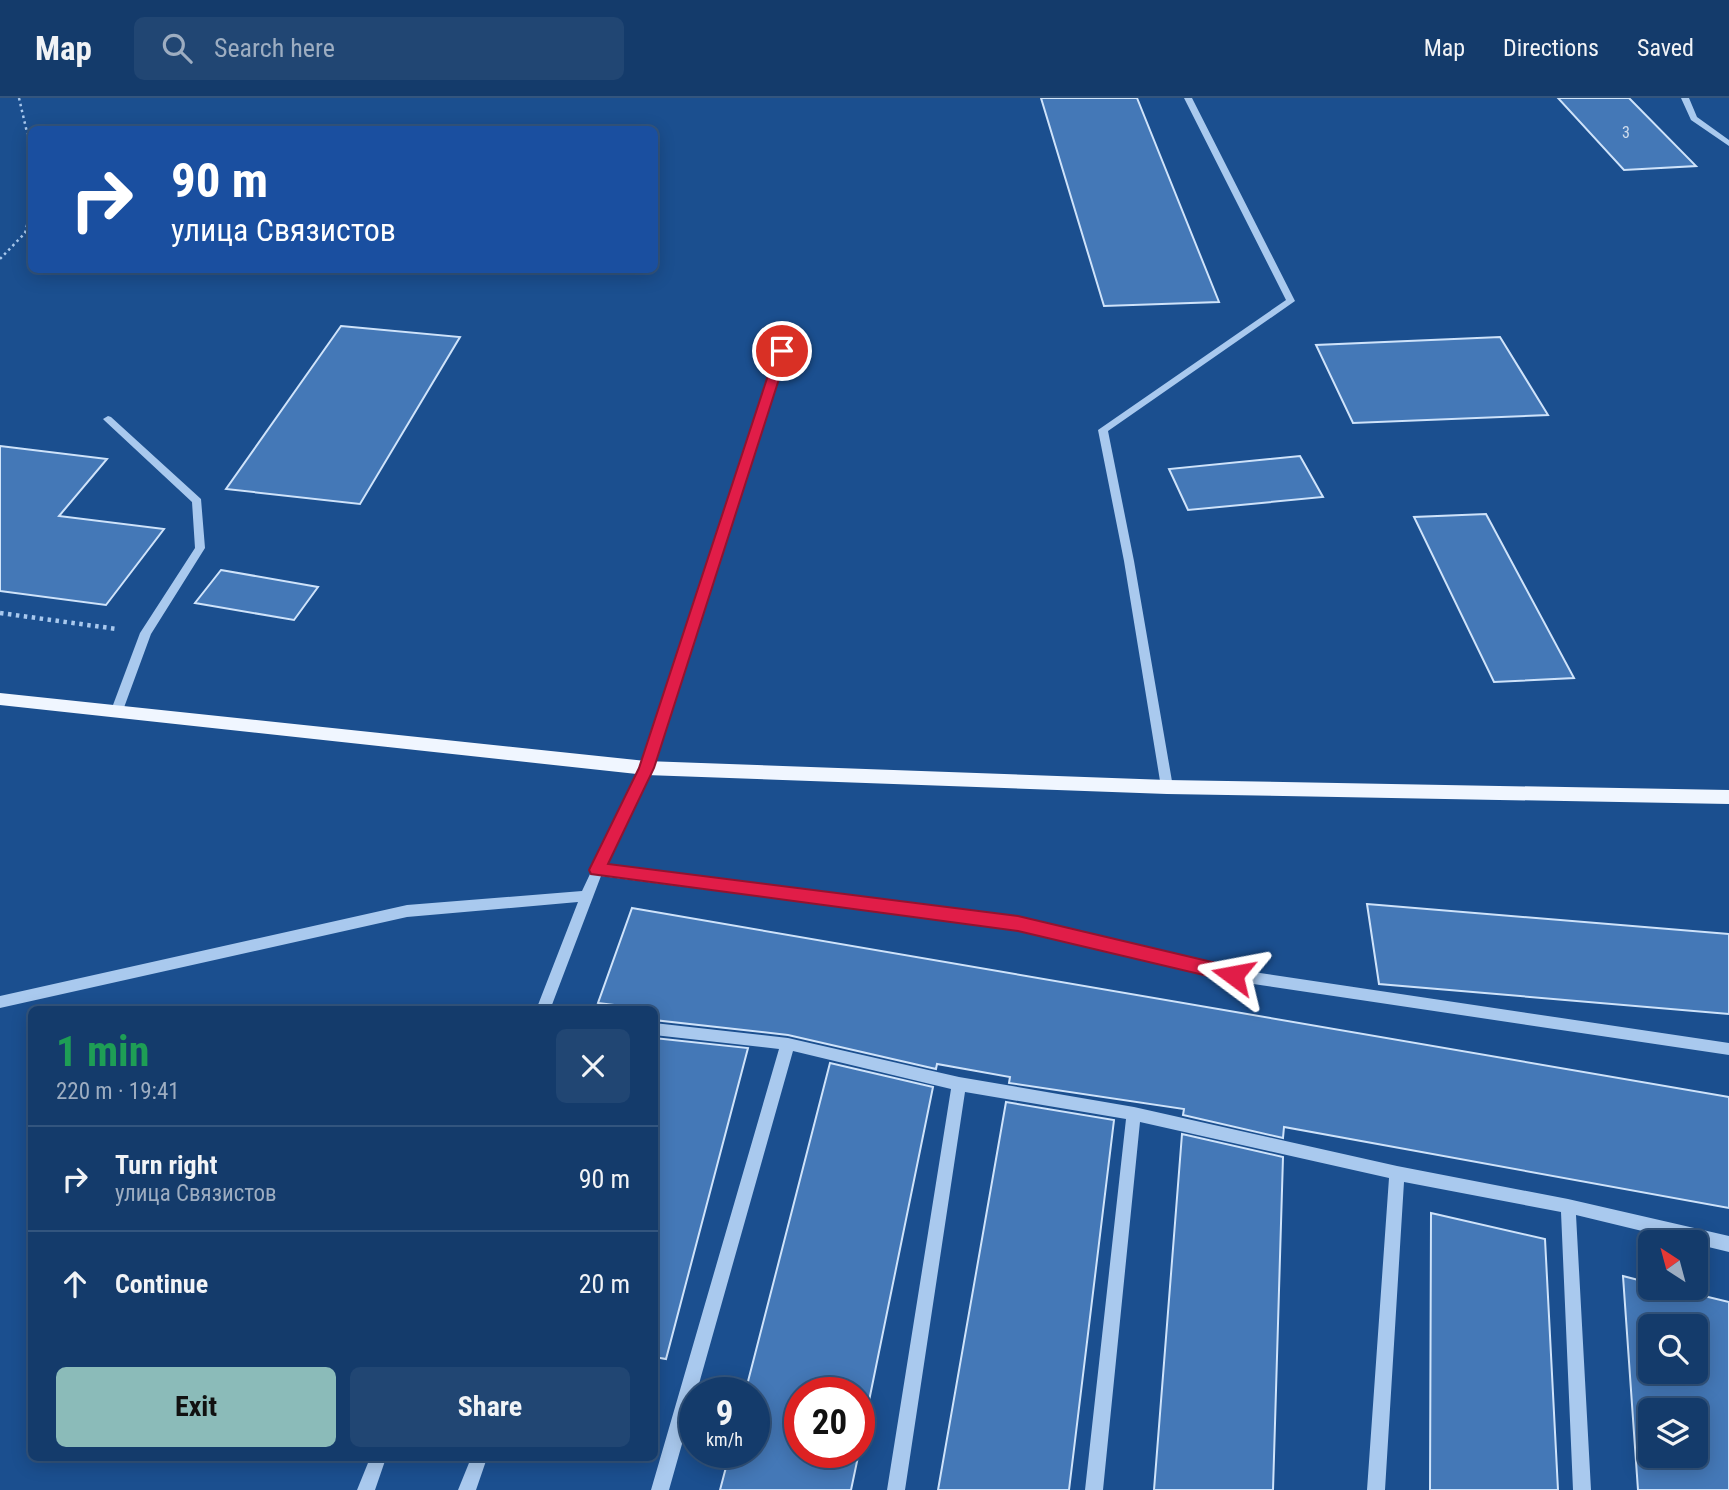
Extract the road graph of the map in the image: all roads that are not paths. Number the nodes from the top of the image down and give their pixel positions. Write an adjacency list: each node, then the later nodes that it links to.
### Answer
1 (1188, 98): 9 (street)
2 (1685, 98): 3 (street)
3 (1729, 144)
4 (790, 325): 8 (street)
5 (108, 419): 7 (street)
6 (0, 699): 7 (main road)
7 (116, 713): 8 (main road)
8 (646, 768): 9 (main road); 11 (street)
9 (1167, 787): 10 (main road)
10 (1729, 797)
11 (597, 870): 12 (street); 17 (street)
12 (586, 896): 13 (street); 14 (street)
13 (0, 1002)
14 (545, 1006)
15 (658, 1029): 16 (street)
16 (788, 1044): 18 (street); 27 (street)
17 (1729, 1049)
18 (959, 1084): 19 (street); 28 (street)
19 (1134, 1114): 20 (street); 29 (street)
20 (1397, 1173): 21 (street); 30 (street)
21 (1567, 1206): 22 (street); 31 (street)
22 (1729, 1244)
23 (377, 1461): 25 (street)
24 (478, 1461): 26 (street)
25 (366, 1490)
26 (467, 1490)
27 (660, 1490)
28 (896, 1490)
29 (1094, 1490)
30 (1376, 1490)
31 (1582, 1490)

